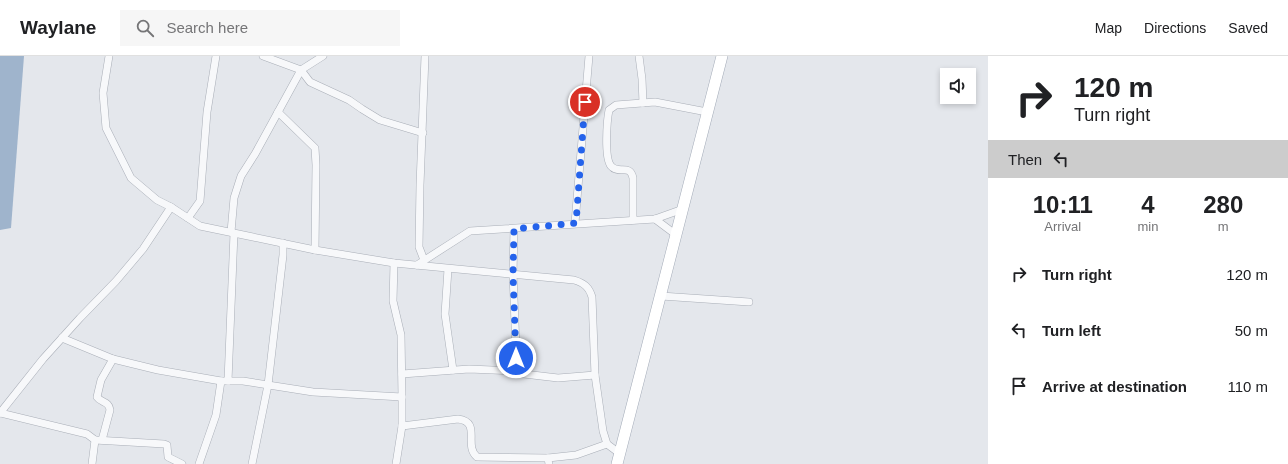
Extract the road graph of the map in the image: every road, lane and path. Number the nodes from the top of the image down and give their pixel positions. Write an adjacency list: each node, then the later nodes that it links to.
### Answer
1 (108, 56): 16 (street)
2 (216, 56): 18 (street)
3 (263, 56): 10 (street)
4 (285, 56): 10 (street)
5 (323, 56): 11 (street)
6 (425, 56): 15 (street)
7 (589, 56): 21 (street)
8 (639, 56): 12 (street)
9 (722, 56): 14 (main road)
10 (282, 64): 11 (street)
11 (301, 70): 13 (street); 15 (street)
12 (643, 103): 14 (street); 20 (street)
13 (278, 112): 23 (street); 26 (street)
14 (707, 112): 17 (main road)
15 (423, 133): 27 (street)
16 (171, 207): 18 (street); 34 (street)
17 (683, 209): 19 (street); 24 (main road)
18 (188, 218): 23 (street)
19 (655, 219): 20 (street); 24 (street)
20 (633, 220): 21 (street)
21 (576, 223): 22 (street)
22 (514, 229): 27 (street); 31 (street)
23 (231, 232): 25 (street); 40 (street)
24 (675, 234): 32 (main road)
25 (283, 244): 26 (street); 41 (street)
26 (315, 250): 28 (street)
27 (424, 260): 29 (street)
28 (394, 263): 29 (street); 38 (street)
29 (417, 265): 30 (street)
30 (448, 269): 31 (street); 36 (street)
31 (513, 274): 37 (street); 39 (street)
32 (661, 296): 33 (street); 47 (main road)
33 (750, 302)
34 (62, 338): 35 (street); 43 (street)
35 (113, 358): 40 (street); 45 (street)
36 (453, 370): 37 (street); 38 (street)
37 (514, 371): 39 (street)
38 (402, 374): 42 (street)
39 (595, 375): 46 (street)
40 (225, 381): 41 (street); 51 (street)
41 (268, 385): 42 (street); 52 (street)
42 (402, 397): 44 (street)
43 (0, 413): 45 (street)
44 (402, 426): 48 (street); 53 (street)
45 (98, 440): 49 (street); 50 (street)
46 (607, 444): 47 (street); 48 (street)
47 (618, 459)
48 (548, 461)
49 (92, 464)
50 (182, 464)
51 (199, 464)
52 (252, 464)
53 (396, 464)

